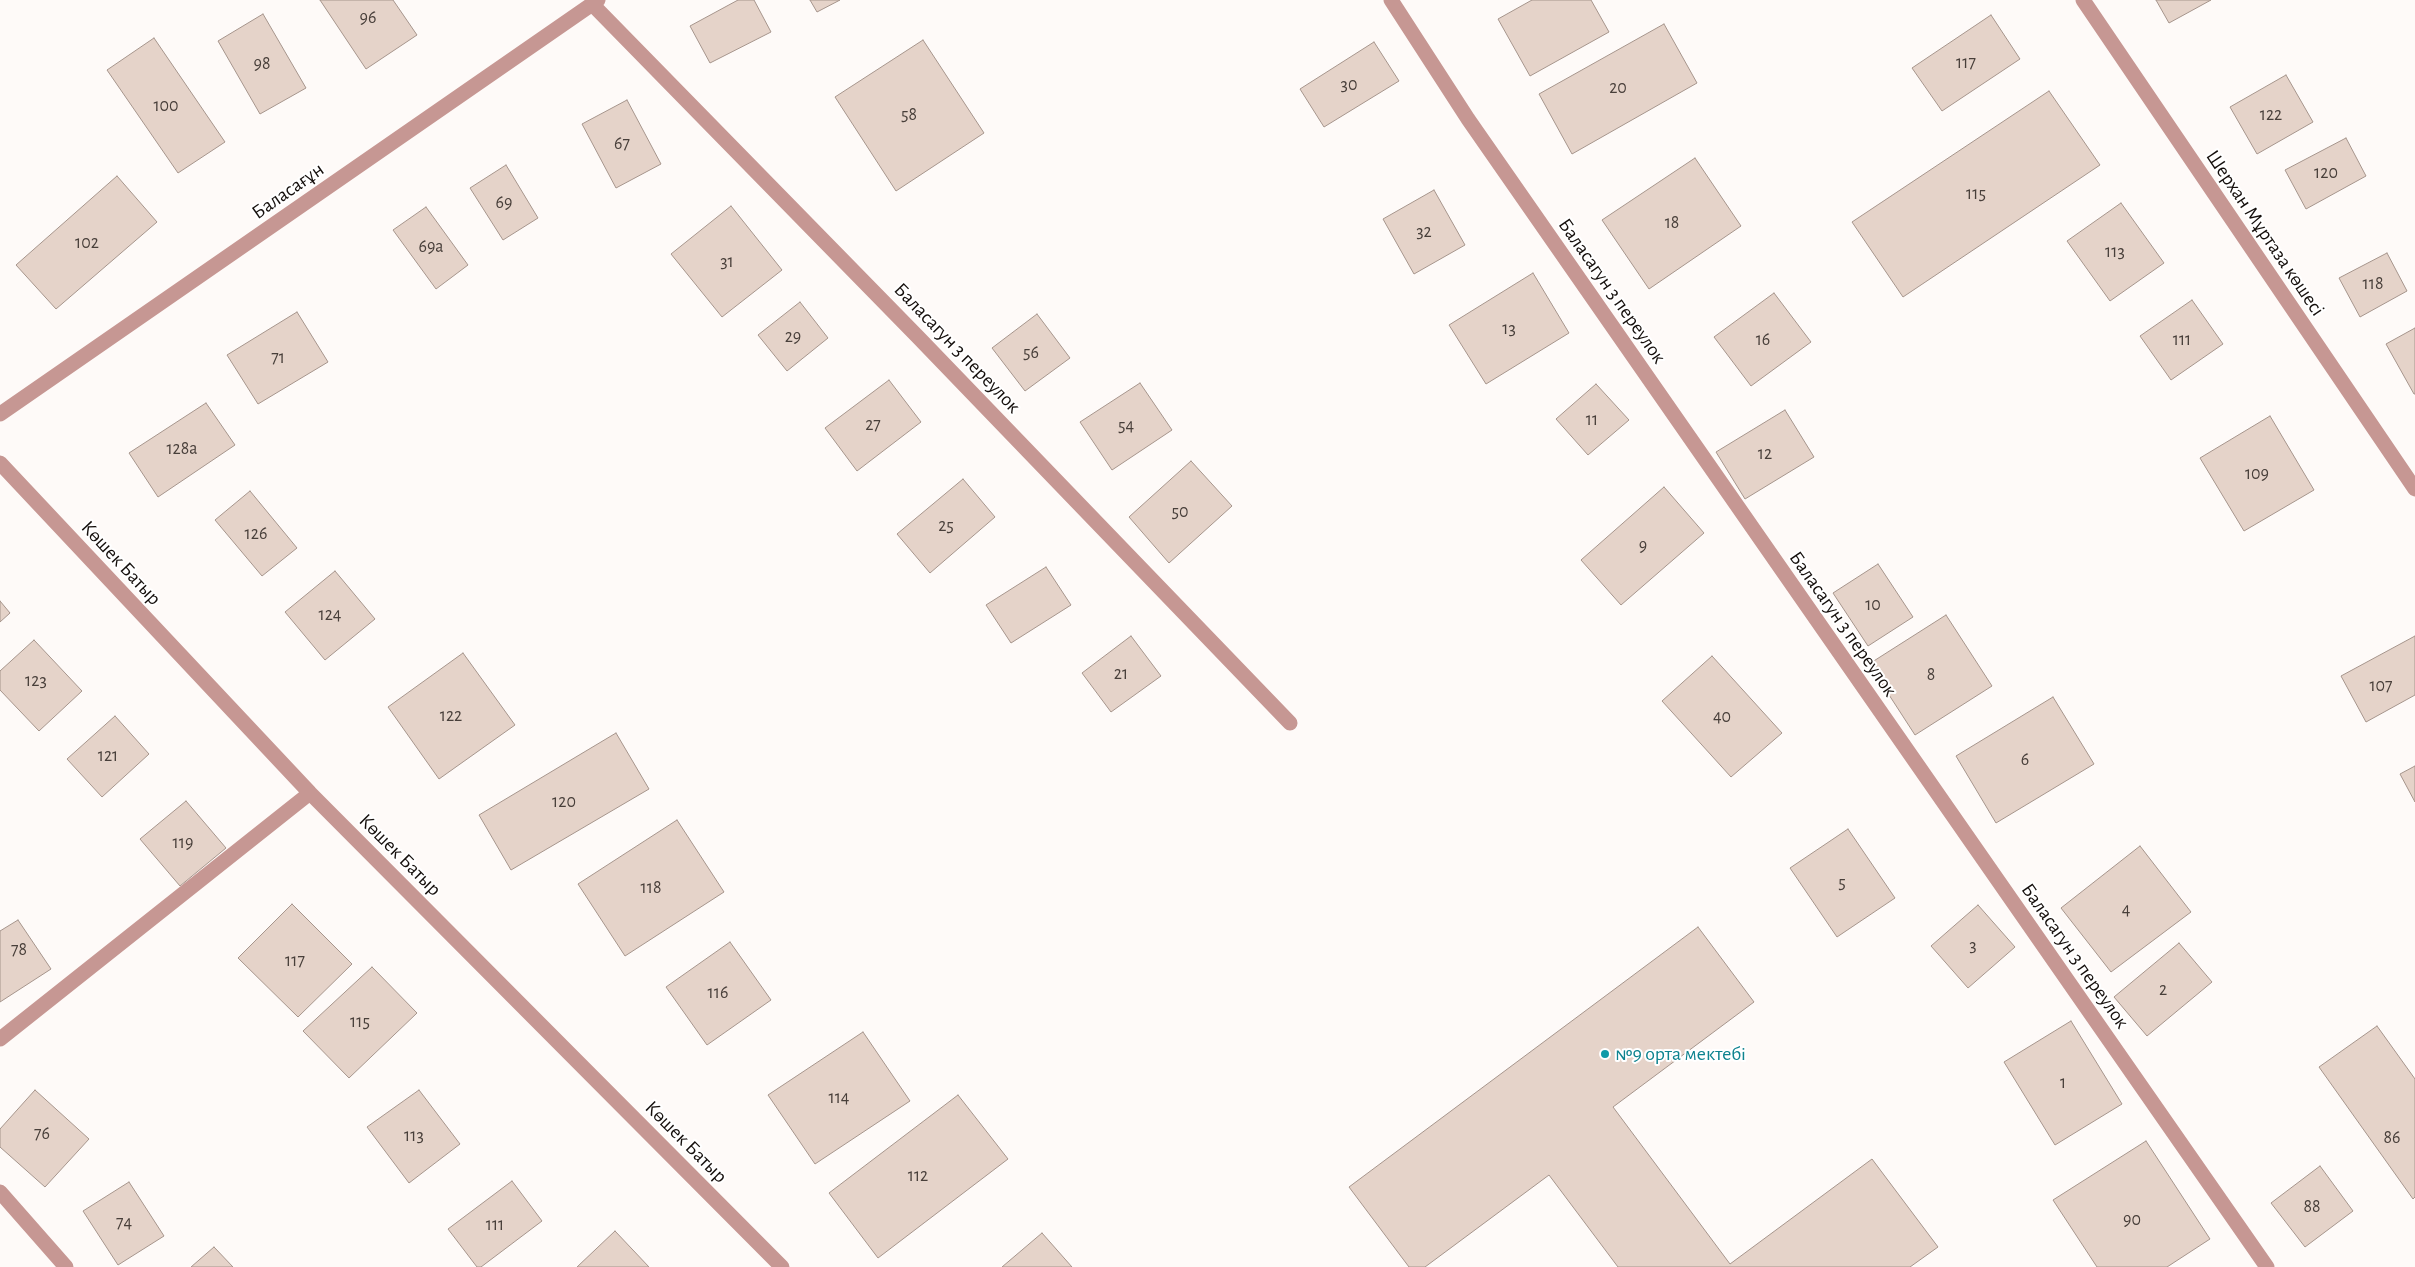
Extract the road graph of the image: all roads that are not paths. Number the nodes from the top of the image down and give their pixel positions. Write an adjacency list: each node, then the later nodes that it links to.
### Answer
1 (1391, 0): 13 (street, Баласагун 3 переулок)
2 (2083, 0): 6 (street, Шерхан Мұртаза көшесі)
3 (595, 2): 4 (street, Баласағұн); 7 (street, Баласагун 3 переулок)
4 (0, 414)
5 (0, 463): 8 (street, Көшек Батыр)
6 (2415, 489)
7 (1290, 722)
8 (310, 793): 9 (street); 12 (street, Көшек Батыр)
9 (0, 1039)
10 (0, 1192): 11 (street)
11 (66, 1267)
12 (782, 1267)
13 (2267, 1267)

